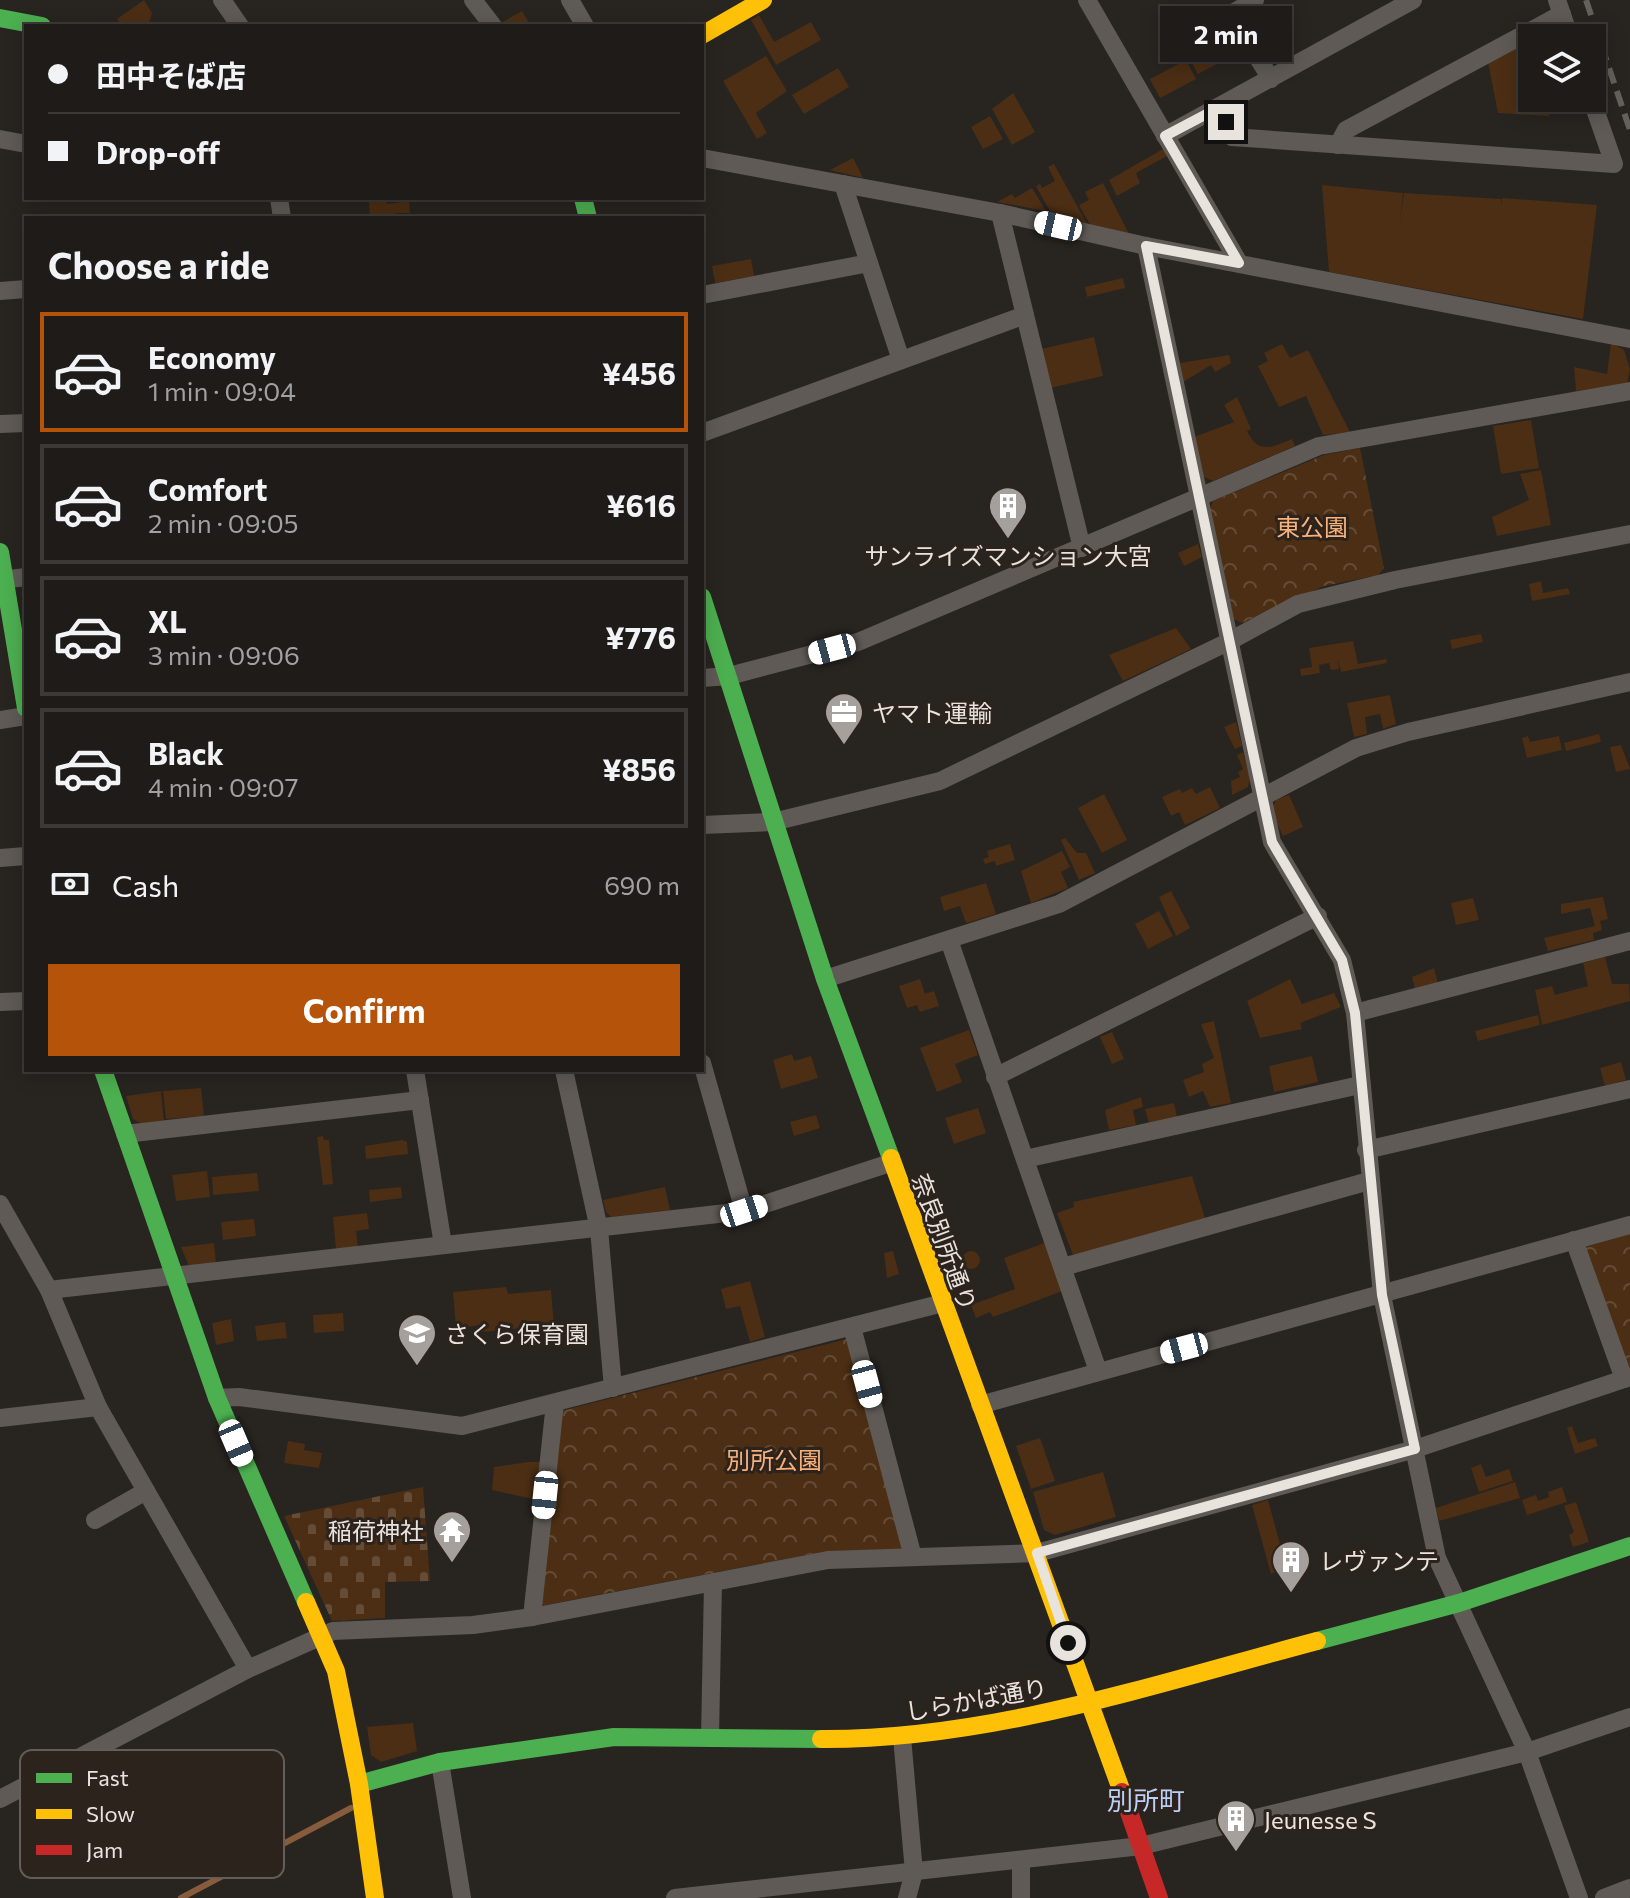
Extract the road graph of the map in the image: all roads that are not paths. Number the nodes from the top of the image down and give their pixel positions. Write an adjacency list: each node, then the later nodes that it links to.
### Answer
1 (222, 0): 11 (street)
2 (473, 0): 12 (street)
3 (570, 0): 13 (street)
4 (763, 0): 14 (street)
5 (1087, 0): 18 (street)
6 (1255, 0): 15 (street)
7 (1413, 0): 15 (street)
8 (1559, 7): 21 (street)
9 (0, 18): 10 (street)
10 (32, 24)
11 (239, 24)
12 (491, 24)
13 (584, 24)
14 (704, 34)
15 (1271, 79): 16 (street)
16 (1220, 107): 18 (street); 21 (street)
17 (1596, 112): 21 (street)
18 (1165, 136): 27 (street)
19 (0, 139): 20 (street)
20 (24, 144)
21 (1338, 145)
22 (704, 158): 23 (street)
23 (843, 184): 24 (street); 26 (street)
24 (1000, 213): 25 (street); 31 (street)
25 (1146, 246): 27 (street); 38 (street)
26 (869, 263): 30 (street); 33 (street)
27 (1239, 263): 32 (street)
28 (24, 289): 29 (street)
29 (0, 291)
30 (704, 295)
31 (1025, 315): 33 (street); 40 (street)
32 (1630, 340)
33 (901, 360): 37 (street)
34 (1630, 391): 38 (street)
35 (24, 423): 36 (street)
36 (0, 424)
37 (704, 432)
38 (1197, 495): 40 (street); 45 (street)
39 (1630, 534): 45 (street)
40 (1082, 548): 46 (street)
41 (0, 552): 43 (street)
42 (24, 577): 43 (street)
43 (2, 579): 49 (street)
44 (704, 603): 46 (street, 奈良別所通り)
45 (1228, 642): 52 (street); 53 (street)
46 (729, 676): 47 (street); 53 (street, 奈良別所通り)
47 (704, 678)
48 (1630, 682): 52 (street)
49 (24, 697)
50 (24, 716): 51 (street)
51 (0, 720)
52 (1261, 796): 57 (street); 58 (street)
53 (773, 822): 54 (street); 60 (street, 奈良別所通り)
54 (704, 825)
55 (24, 856): 56 (street)
56 (0, 858)
57 (1318, 916): 63 (street); 68 (street)
58 (949, 940): 60 (street); 68 (street)
59 (1630, 941): 63 (street)
60 (825, 979): 75 (street, 奈良別所通り)
61 (24, 1001): 62 (street)
62 (0, 1002)
63 (1355, 1013): 69 (street)
64 (704, 1070): 78 (street)
65 (104, 1072): 72 (street)
66 (415, 1072): 71 (street)
67 (564, 1072): 80 (street)
68 (995, 1077): 74 (street)
69 (1360, 1085): 73 (street); 74 (street)
70 (1630, 1089): 73 (street)
71 (420, 1100): 72 (street); 82 (street)
72 (125, 1134): 84 (street)
73 (1366, 1150): 76 (street)
74 (1025, 1159): 83 (street)
75 (890, 1163): 78 (street); 87 (street, 奈良別所通り)
76 (1369, 1181): 83 (street); 86 (street)
77 (0, 1204): 85 (street)
78 (744, 1211): 80 (street)
79 (1630, 1225): 81 (street)
80 (599, 1229): 82 (street); 91 (street)
81 (1574, 1240): 86 (street); 90 (street)
82 (443, 1245): 84 (street)
83 (1063, 1267): 89 (street)
84 (173, 1277): 85 (street); 92 (street)
85 (49, 1290): 95 (street)
86 (1382, 1295): 89 (street); 97 (street)
87 (943, 1303): 88 (street); 94 (street, 奈良別所通り)
88 (852, 1327): 91 (street); 102 (street)
89 (1098, 1371): 94 (street)
90 (1627, 1378): 97 (street)
91 (613, 1388): 93 (street)
92 (217, 1398): 93 (street); 106 (street)
93 (555, 1403): 105 (street)
94 (980, 1405): 101 (street, 奈良別所通り)
95 (98, 1407): 96 (street); 98 (street)
96 (0, 1418)
97 (1415, 1449): 101 (street); 104 (street)
98 (146, 1491): 99 (street); 107 (street)
99 (95, 1520)
100 (1630, 1546): 104 (street, しらかば通り)
101 (1037, 1553): 102 (street); 108 (street, 奈良別所通り)
102 (913, 1557): 103 (street)
103 (713, 1582): 105 (street); 111 (street)
104 (1459, 1603): 108 (street, しらかば通り); 113 (street)
105 (532, 1617): 106 (street)
106 (322, 1635): 107 (street); 115 (street)
107 (248, 1669): 112 (street)
108 (1088, 1702): 110 (street, しらかば通り); 118 (street, 奈良別所通り)
109 (1630, 1717): 113 (street)
110 (902, 1737): 111 (street, しらかば通り); 120 (street)
111 (710, 1738): 114 (street, しらかば通り)
112 (93, 1750)
113 (1527, 1752): 118 (street); 128 (street)
114 (440, 1762): 115 (street, しらかば通り); 123 (street)
115 (359, 1784): 122 (street)
116 (20, 1789): 117 (street)
117 (0, 1799)
118 (1141, 1846): 119 (street); 127 (street, 奈良別所通り)
119 (1021, 1861): 120 (street); 126 (street)
120 (914, 1872): 124 (street); 125 (street)
121 (1630, 1888): 129 (street)
122 (375, 1898)
123 (462, 1898)
124 (675, 1898)
125 (907, 1898)
126 (1021, 1898)
127 (1159, 1898)
128 (1579, 1898)
129 (1604, 1898)

